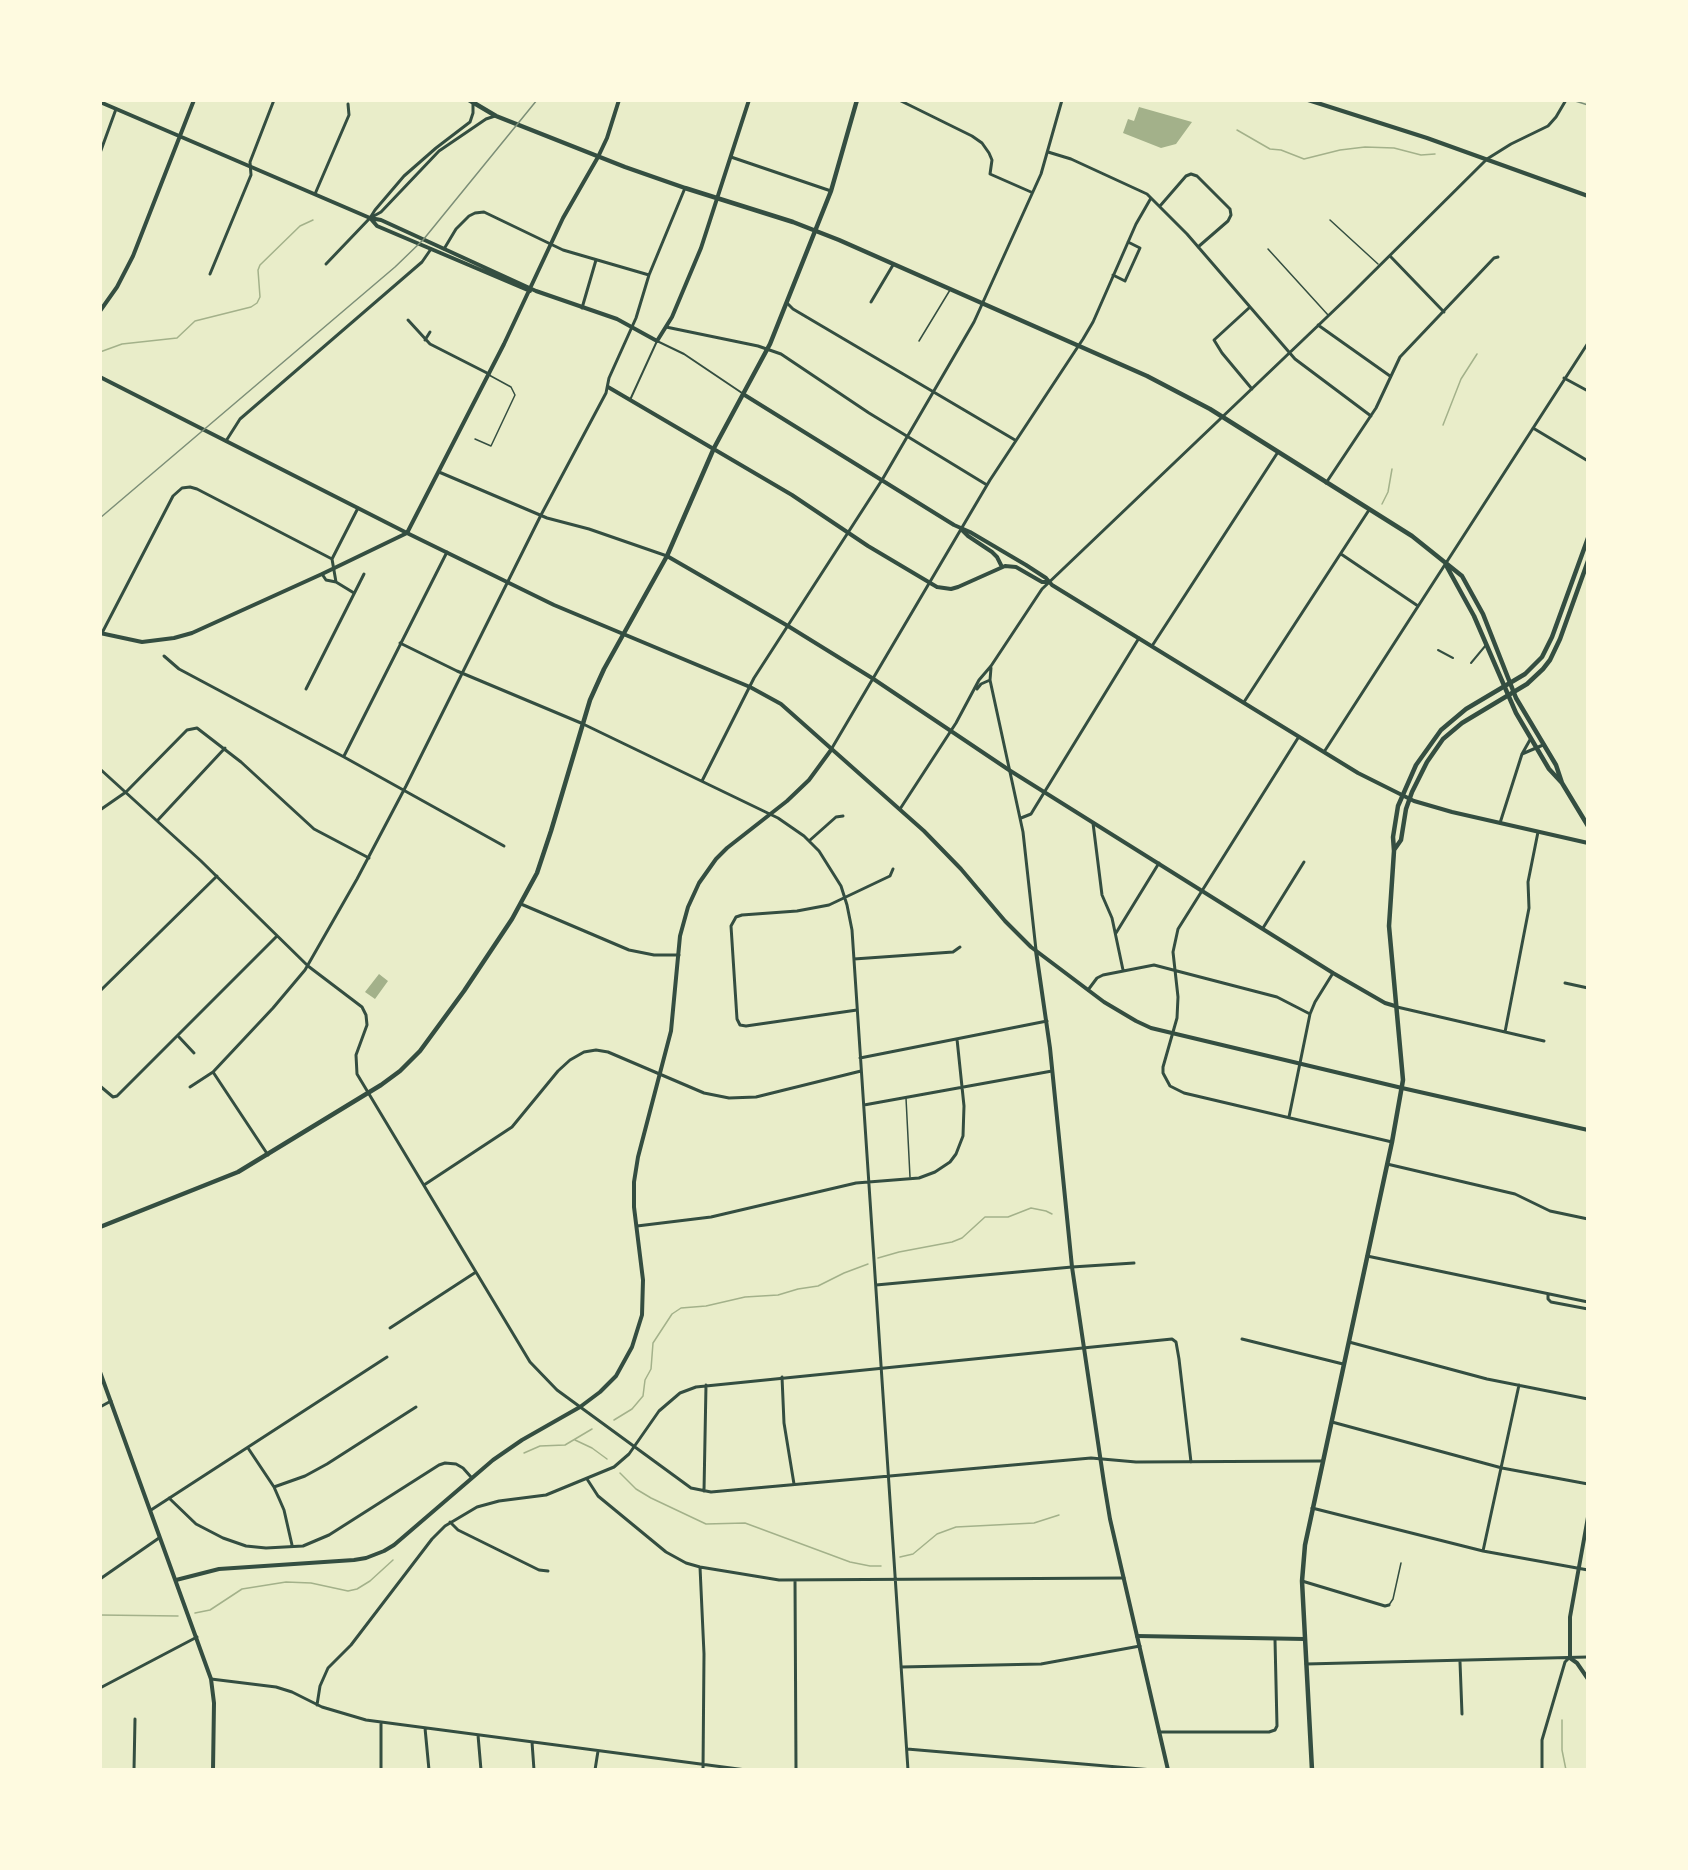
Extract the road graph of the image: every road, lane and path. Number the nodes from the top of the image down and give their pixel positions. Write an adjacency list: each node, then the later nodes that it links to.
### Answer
1 (194, 100): 15 (street)
2 (274, 100): 21 (street)
3 (619, 100): 18 (street)
4 (749, 100): 19 (street)
5 (857, 100): 23 (main road)
6 (899, 100): 24 (street)
7 (1062, 100): 16 (street)
8 (1308, 100): 20 (street)
9 (1566, 100): 20 (street)
10 (100, 102): 13 (street)
11 (471, 102): 14 (main road); 30 (street)
12 (348, 104): 25 (street)
13 (116, 109): 15 (street); 17 (street)
14 (496, 116): 18 (main road); 30 (street)
15 (180, 136): 21 (street); 56 (street)
16 (1048, 152): 24 (street); 27 (street)
17 (100, 153)
18 (598, 157): 22 (main road); 34 (street)
19 (731, 157): 23 (street); 28 (street)
20 (1487, 159): 26 (street); 39 (street)
21 (249, 166): 25 (street); 46 (street)
22 (685, 188): 28 (main road); 47 (street)
23 (831, 191): 32 (main road)
24 (1032, 192): 53 (street)
25 (315, 194): 30 (street)
26 (1587, 196)
27 (1151, 198): 29 (street); 33 (street)
28 (718, 199): 32 (main road); 62 (street)
29 (1160, 206): 35 (street); 35 (street)
30 (370, 218): 36 (street); 37 (street); 44 (street)
31 (1330, 220): 45 (lane)
32 (816, 231): 43 (main road); 52 (main road)
33 (1128, 242): 48 (street); 48 (street)
34 (550, 244): 37 (street); 41 (street); 49 (street)
35 (1198, 247): 54 (street)
36 (431, 249): 42 (street); 87 (street)
37 (444, 249): 42 (street)
38 (1268, 249): 58 (lane)
39 (1390, 256): 45 (street); 57 (street)
40 (1498, 257): 57 (street)
41 (596, 260): 47 (street); 55 (street)
42 (464, 261): 49 (street)
43 (894, 263): 50 (main road); 51 (street)
44 (326, 264)
45 (1380, 266): 58 (street)
46 (210, 274)
47 (650, 274): 61 (street)
48 (1113, 275): 68 (street)
49 (529, 289): 55 (street); 71 (street)
50 (950, 289): 53 (main road); 66 (lane)
51 (871, 302)
52 (787, 303): 69 (main road); 78 (street)
53 (982, 303): 68 (main road); 78 (street)
54 (1250, 307): 70 (street); 76 (street)
55 (582, 308): 61 (street)
56 (100, 311)
57 (1444, 312): 72 (street)
58 (1329, 315): 60 (street)
59 (408, 320): 64 (street)
60 (1318, 325): 70 (street); 72 (street)
61 (632, 326): 65 (street); 75 (street)
62 (666, 327): 65 (street); 69 (street)
63 (430, 333): 64 (street)
64 (425, 340): 71 (street)
65 (657, 341): 79 (street); 80 (street)
66 (919, 341)
67 (1587, 343): 74 (street)
68 (1078, 346): 82 (main road); 86 (street)
69 (767, 349): 79 (main road); 84 (street)
70 (1289, 353): 76 (street); 81 (street)
71 (489, 374): 85 (lane); 91 (street)
72 (1390, 376): 81 (street)
73 (100, 377): 87 (street)
74 (1564, 378): 77 (street); 83 (street)
75 (608, 387): 80 (street); 97 (street)
76 (1252, 389): 82 (street)
77 (1587, 391)
78 (934, 392): 84 (street); 86 (street)
79 (743, 394): 88 (main road); 92 (street)
80 (630, 400): 88 (street)
81 (1371, 416): 93 (street)
82 (1222, 417): 89 (main road); 114 (street)
83 (1533, 428): 90 (street); 107 (street)
84 (907, 435): 92 (street); 94 (street)
85 (475, 439)
86 (1015, 440): 94 (street)
87 (226, 441): 95 (street)
88 (714, 448): 99 (street); 104 (main road)
89 (1278, 452): 93 (main road); 124 (street)
90 (1587, 461)
91 (439, 472): 97 (street); 100 (street)
92 (882, 480): 98 (street); 99 (street)
93 (1326, 483): 96 (main road)
94 (987, 485): 98 (street)
95 (358, 508): 100 (street); 105 (street)
96 (1370, 510): 103 (street); 107 (main road)
97 (542, 515): 104 (street); 115 (street)
98 (960, 529): 108 (street); 113 (street); 114 (street)
99 (849, 531): 113 (street); 118 (street)
100 (406, 533): 102 (street); 109 (street)
101 (1587, 538): 133 (main road)
102 (447, 552): 115 (street); 122 (street)
103 (1341, 554): 117 (street); 140 (street)
104 (667, 556): 118 (street); 120 (main road)
105 (332, 559): 109 (street); 119 (street)
106 (1587, 561): 137 (main road)
107 (1446, 564): 117 (street); 123 (main road); 133 (main road)
108 (1002, 567): 113 (street); 114 (street)
109 (335, 568): 110 (street); 112 (street)
110 (322, 574): 112 (street); 119 (street)
111 (364, 574): 116 (street)
112 (336, 582): 116 (street)
113 (928, 582): 131 (street)
114 (1048, 582): 121 (street); 129 (street)
115 (508, 583): 120 (street); 130 (street)
116 (354, 593): 136 (street)
117 (1418, 606): 149 (street)
118 (788, 626): 131 (street); 135 (street)
119 (101, 633)
120 (624, 635): 135 (street); 141 (main road)
121 (1139, 638): 124 (street); 157 (street)
122 (400, 643): 130 (street); 151 (street)
123 (1486, 645): 128 (street); 134 (main road)
124 (1152, 646): 140 (street)
125 (1438, 650): 127 (street)
126 (164, 656): 151 (street)
127 (1453, 658)
128 (1471, 663)
129 (992, 666): 132 (street); 138 (street)
130 (462, 672): 141 (street); 156 (street)
131 (872, 678): 142 (street); 148 (street)
132 (990, 680): 138 (street); 153 (street)
133 (1510, 683): 134 (main road); 137 (main road)
134 (1504, 686): 139 (main road); 159 (main road)
135 (750, 687): 148 (street); 154 (street)
136 (306, 689)
137 (1514, 691): 139 (main road); 145 (main road)
138 (974, 693): 142 (street)
139 (1508, 695): 144 (main road); 160 (main road)
140 (1243, 704): 143 (street)
141 (582, 723): 154 (street); 182 (main road)
142 (951, 731): 153 (street); 162 (street)
143 (1298, 738): 149 (street); 180 (street)
144 (1531, 738): 147 (main road); 150 (street)
145 (1543, 745): 147 (street); 155 (main road)
146 (225, 748): 158 (street); 166 (street); 175 (street)
147 (1537, 749): 150 (street); 155 (main road)
148 (831, 750): 162 (street); 163 (street)
149 (1323, 753): 159 (street)
150 (1522, 754): 168 (street)
151 (344, 757): 156 (street)
152 (100, 769): 158 (street)
153 (1009, 770): 157 (street); 165 (street)
154 (702, 781): 163 (street)
155 (1562, 783): 169 (main road)
156 (404, 791): 173 (street); 175 (street)
157 (1044, 791): 165 (street); 167 (street)
158 (126, 792): 161 (street); 166 (street)
159 (1402, 796): 160 (street); 174 (main road)
160 (1409, 799): 168 (street); 174 (main road)
161 (100, 810)
162 (900, 810): 187 (street)
163 (772, 815): 171 (street); 188 (street)
164 (843, 816): 171 (street)
165 (1020, 818): 187 (street)
166 (158, 821): 179 (street)
167 (1093, 821): 177 (street); 184 (street)
168 (1500, 823): 170 (street)
169 (1587, 826)
170 (1538, 832): 172 (street); 202 (street)
171 (809, 841): 181 (street)
172 (1587, 843)
173 (504, 846)
174 (1394, 851): 198 (main road)
175 (369, 858): 190 (street)
176 (1304, 862): 183 (street)
177 (1159, 863): 180 (street); 184 (street)
178 (893, 869): 181 (street)
179 (216, 876): 185 (street); 197 (street)
180 (1203, 891): 183 (street); 192 (street)
181 (845, 897): 189 (street); 199 (street)
182 (521, 903): 188 (street); 218 (main road)
183 (1263, 928): 193 (street)
184 (1115, 933): 191 (street)
185 (278, 936): 190 (street); 204 (street)
186 (960, 947): 189 (street)
187 (1036, 950): 196 (street); 201 (street)
188 (678, 956): 213 (street)
189 (854, 959): 199 (street)
190 (308, 966): 212 (street); 218 (street)
191 (1123, 970): 192 (street); 196 (street)
192 (1175, 970): 200 (street); 203 (street)
193 (1334, 973): 198 (street); 200 (street)
194 (1566, 983): 195 (street)
195 (1587, 988)
196 (1088, 990): 203 (street)
197 (100, 991)
198 (1395, 1006): 202 (street); 217 (main road)
199 (857, 1010): 208 (street)
200 (1310, 1014): 209 (street)
201 (1047, 1021): 205 (street); 211 (street)
202 (1505, 1032): 206 (street)
203 (1173, 1033): 209 (street); 221 (street)
204 (178, 1036): 207 (street); 214 (street)
205 (957, 1039): 208 (street); 216 (street)
206 (1544, 1041)
207 (194, 1053)
208 (860, 1058): 210 (street)
209 (1300, 1064): 217 (street); 221 (street)
210 (861, 1071): 213 (street); 220 (street)
211 (1052, 1071): 216 (street); 234 (street)
212 (213, 1072): 215 (street); 224 (street)
213 (660, 1074): 228 (street); 230 (street)
214 (100, 1086)
215 (190, 1087)
216 (962, 1087): 219 (street); 226 (street)
217 (1402, 1088): 222 (street); 223 (main road)
218 (369, 1092): 224 (main road); 228 (street)
219 (906, 1097): 220 (street); 226 (lane)
220 (864, 1105): 227 (street)
221 (1288, 1117): 223 (street)
222 (1587, 1130)
223 (1392, 1142): 225 (main road)
224 (268, 1155): 231 (main road)
225 (1387, 1164): 229 (street); 232 (main road)
226 (910, 1179): 227 (street)
227 (869, 1182): 230 (street); 236 (street)
228 (424, 1185): 235 (street)
229 (1587, 1219)
230 (637, 1226): 255 (street)
231 (100, 1227)
232 (1367, 1256): 237 (street); 242 (main road)
233 (1134, 1263): 234 (street)
234 (1072, 1267): 236 (street); 243 (street)
235 (476, 1272): 240 (street); 255 (street)
236 (876, 1285): 246 (street)
237 (1548, 1294): 238 (street); 239 (street)
238 (1587, 1302)
239 (1587, 1309)
240 (390, 1328)
241 (1242, 1339): 245 (street)
242 (1348, 1342): 245 (main road); 250 (street)
243 (1085, 1347): 246 (street); 259 (street); 261 (street)
244 (387, 1357): 258 (street)
245 (1343, 1364): 256 (main road)
246 (882, 1367): 248 (street); 263 (street)
247 (100, 1372): 252 (street)
248 (782, 1377): 249 (street); 266 (street)
249 (706, 1385): 257 (street); 269 (street)
250 (1519, 1385): 251 (street); 262 (street)
251 (1587, 1399)
252 (111, 1401): 253 (street); 272 (street)
253 (100, 1407)
254 (416, 1407): 268 (street)
255 (580, 1407): 257 (street); 264 (street)
256 (1330, 1422): 260 (main road); 262 (street)
257 (634, 1447): 265 (street); 269 (street)
258 (248, 1448): 268 (street); 270 (street)
259 (1101, 1460): 261 (street); 263 (street); 283 (street)
260 (1323, 1461): 261 (street); 271 (main road)
261 (1191, 1462)
262 (1502, 1468): 267 (street); 277 (street)
263 (889, 1475): 266 (street); 285 (street)
264 (471, 1477): 276 (street); 286 (street)
265 (587, 1479): 274 (street); 279 (street)
266 (794, 1484): 269 (street)
267 (1587, 1484)
268 (274, 1487): 276 (street)
269 (704, 1492)
270 (168, 1498): 272 (street); 276 (street)
271 (1312, 1508): 277 (street); 288 (main road)
272 (151, 1510): 275 (street)
273 (1587, 1517): 280 (street)
274 (450, 1522): 282 (street); 303 (street)
275 (161, 1537): 284 (street); 286 (street)
276 (292, 1545)
277 (1483, 1551): 280 (street)
278 (1401, 1563): 289 (lane)
279 (700, 1567): 287 (street); 313 (street)
280 (1578, 1569): 281 (street); 296 (street)
281 (1587, 1570)
282 (548, 1571)
283 (1124, 1578): 285 (street); 290 (street)
284 (100, 1579)
285 (896, 1579): 287 (street); 299 (street)
286 (176, 1580): 291 (street)
287 (795, 1580): 323 (street)
288 (1302, 1581): 289 (street); 292 (main road)
289 (1389, 1605)
290 (1137, 1636): 293 (street); 294 (street)
291 (197, 1637): 300 (street); 302 (street)
292 (1305, 1639): 293 (street); 298 (main road)
293 (1275, 1640): 308 (street)
294 (1140, 1646): 299 (street); 308 (street)
295 (1587, 1657): 296 (street)
296 (1570, 1658): 297 (street); 301 (street); 328 (street)
297 (1460, 1662): 298 (street); 304 (street)
298 (1306, 1664): 327 (main road)
299 (901, 1667): 311 (street)
300 (211, 1679): 303 (street); 315 (street)
301 (1587, 1679)
302 (100, 1688)
303 (317, 1705): 306 (street)
304 (1462, 1713)
305 (135, 1719): 314 (street)
306 (381, 1722): 307 (street); 316 (street)
307 (425, 1728): 309 (street); 317 (street)
308 (1160, 1732): 326 (street)
309 (478, 1735): 310 (street); 318 (street)
310 (531, 1742): 312 (street); 319 (street)
311 (907, 1749): 324 (street); 325 (street)
312 (597, 1751): 313 (street); 320 (street)
313 (703, 1764): 321 (street); 322 (street)
314 (134, 1770)
315 (213, 1770)
316 (381, 1770)
317 (429, 1770)
318 (480, 1770)
319 (534, 1770)
320 (595, 1770)
321 (703, 1770)
322 (746, 1770)
323 (796, 1770)
324 (908, 1770)
325 (1154, 1770)
326 (1168, 1770)
327 (1312, 1770)
328 (1542, 1770)

